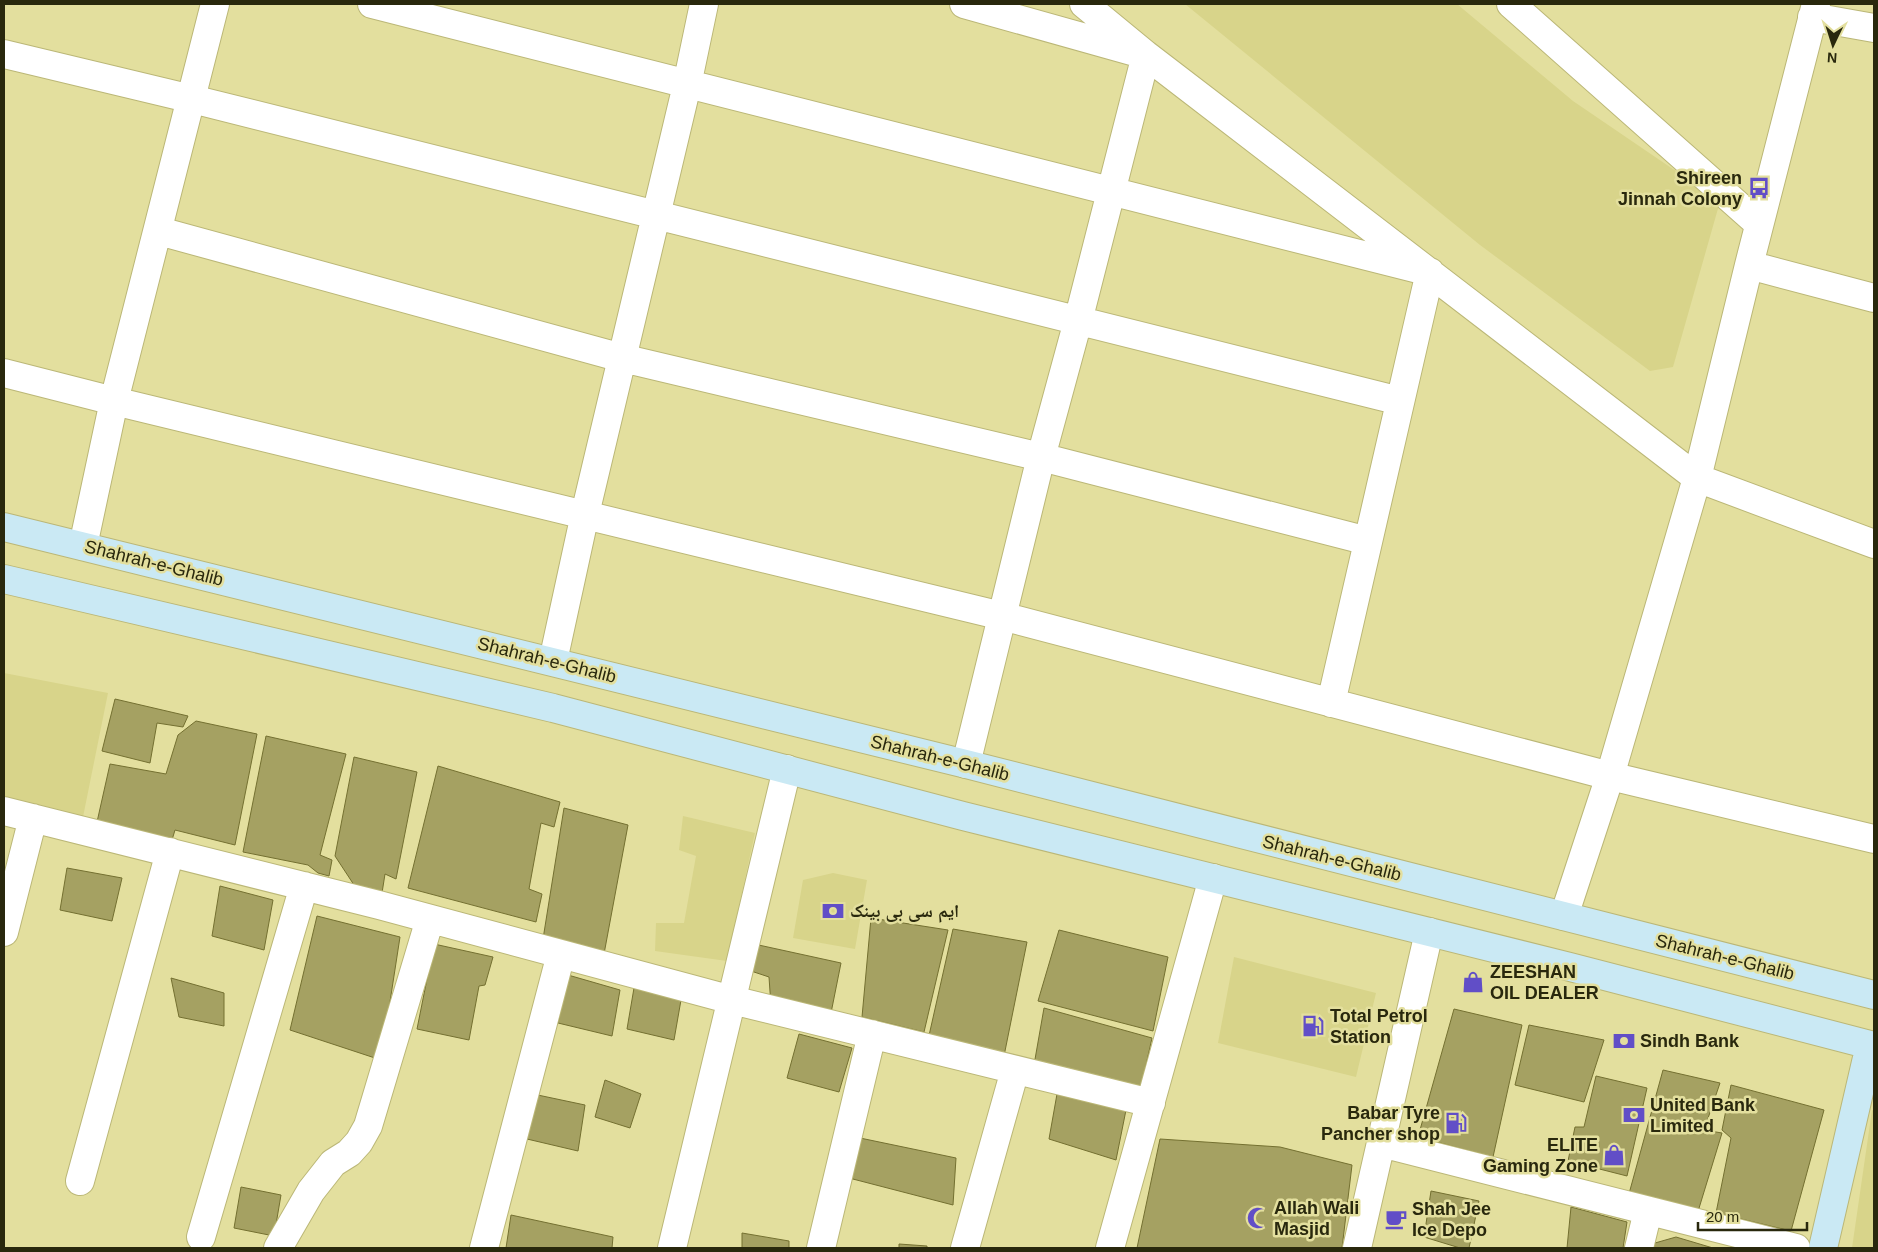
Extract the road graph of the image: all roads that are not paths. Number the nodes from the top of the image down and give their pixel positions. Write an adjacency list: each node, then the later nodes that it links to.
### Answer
1 (216, 4): 12 (street)
2 (372, 4): 11 (street)
3 (704, 4): 11 (street)
4 (964, 4): 10 (street)
5 (1084, 4): 10 (street)
6 (1511, 4): 15 (street)
7 (1814, 10): 8 (street); 15 (street)
8 (1874, 28)
9 (4, 54): 12 (street)
10 (1146, 56): 13 (street); 18 (street)
11 (687, 85): 13 (street); 14 (street)
12 (192, 99): 14 (street); 16 (street)
13 (1112, 191): 18 (street); 20 (street)
14 (656, 215): 20 (street); 21 (street)
15 (1759, 224): 17 (street)
16 (159, 231): 21 (street); 23 (street)
17 (1748, 265): 19 (street); 26 (street)
18 (1430, 272): 24 (street); 26 (street)
19 (1874, 298)
20 (1078, 321): 24 (street); 25 (street)
21 (622, 358): 25 (street); 27 (street)
22 (4, 373): 23 (street)
23 (114, 401): 27 (street); 31 (street)
24 (1400, 401): 29 (street)
25 (1041, 457): 29 (street); 33 (street)
26 (1698, 478): 30 (street); 38 (street)
27 (585, 514): 33 (street); 34 (street)
28 (4, 527): 31 (main road, Shahrah-e-Ghalib)
29 (1368, 541): 35 (street)
30 (1874, 544)
31 (83, 546): 34 (main road, Shahrah-e-Ghalib)
32 (4, 578): 37 (main road)
33 (1002, 616): 35 (street); 36 (street)
34 (553, 662): 36 (main road, Shahrah-e-Ghalib)
35 (1332, 703): 38 (street)
36 (966, 764): 45 (main road, Shahrah-e-Ghalib)
37 (787, 769): 43 (main road); 51 (street)
38 (1610, 776): 41 (street); 45 (street)
39 (4, 811): 40 (street)
40 (33, 818): 42 (street); 47 (street)
41 (1874, 840)
42 (170, 852): 44 (street); 57 (street)
43 (1213, 878): 48 (main road); 55 (street)
44 (304, 886): 46 (street); 59 (street)
45 (1564, 916): 50 (main road, Shahrah-e-Ghalib)
46 (430, 919): 49 (street); 60 (street)
47 (4, 932)
48 (1430, 932): 53 (main road); 56 (street)
49 (561, 954): 51 (street); 61 (street)
50 (1874, 995)
51 (732, 1000): 52 (street); 62 (street)
52 (872, 1034): 54 (street); 63 (street)
53 (1872, 1046): 69 (main road)
54 (1015, 1070): 55 (street); 64 (street)
55 (1151, 1103): 65 (street)
56 (1381, 1143): 58 (street); 66 (street)
57 (80, 1182)
58 (1648, 1211): 67 (street); 68 (street)
59 (201, 1237)
60 (278, 1248)
61 (484, 1248)
62 (672, 1248)
63 (821, 1248)
64 (965, 1248)
65 (1110, 1248)
66 (1357, 1248)
67 (1638, 1248)
68 (1796, 1248)
69 (1823, 1248)

